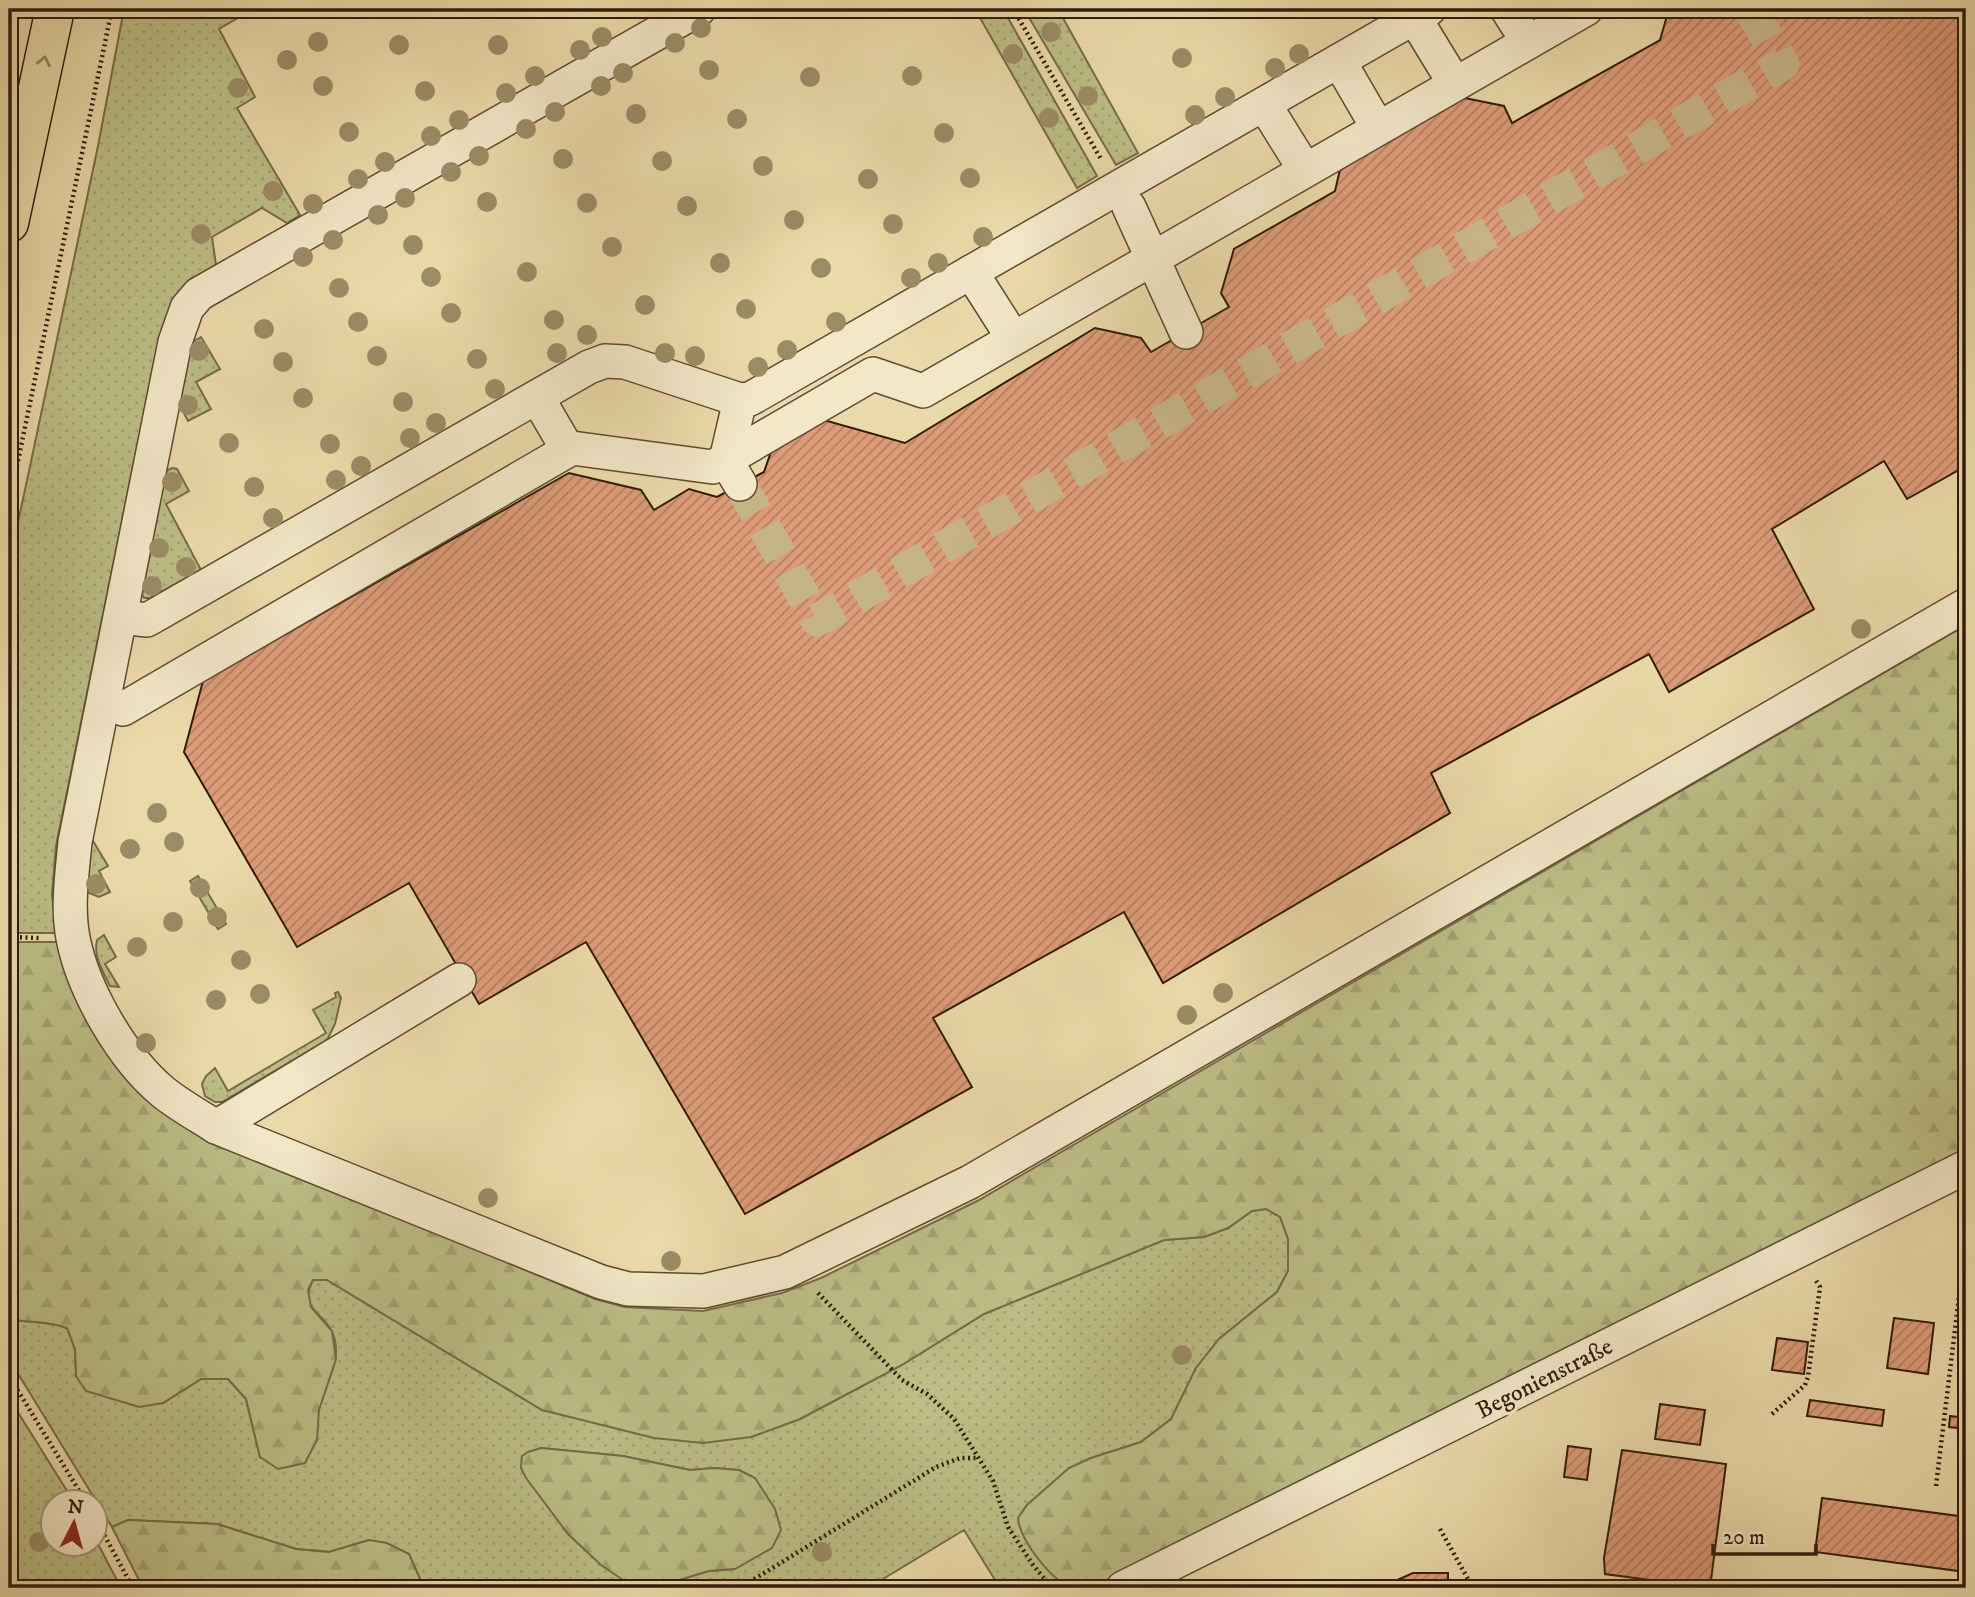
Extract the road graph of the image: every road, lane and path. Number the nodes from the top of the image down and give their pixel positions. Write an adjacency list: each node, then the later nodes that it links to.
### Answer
1 (55, 9): 15 (main road, one-way to 1)
2 (112, 9): 24 (path)
3 (699, 9): 26 (street)
4 (1013, 9): 14 (path)
5 (1507, 9): 8 (street)
6 (1586, 9): 8 (street)
7 (1422, 13): 9 (street); 10 (street)
8 (1528, 42): 10 (street)
9 (1339, 61): 11 (street); 12 (street)
10 (1455, 84): 12 (street)
11 (1264, 104): 13 (street); 14 (street)
12 (1378, 128): 13 (street)
13 (1305, 170): 16 (street)
14 (1124, 197): 16 (street); 17 (street)
15 (9, 223)
16 (1153, 258): 18 (street); 19 (street)
17 (971, 272): 19 (street); 21 (street)
18 (1186, 331)
19 (1013, 338): 23 (street)
20 (537, 397): 21 (street); 22 (street); 26 (street)
21 (740, 400): 23 (street)
22 (568, 450): 23 (street); 27 (street)
23 (733, 472)
24 (9, 504)
25 (1966, 605): 35 (street)
26 (121, 617): 31 (street)
27 (123, 709)
28 (9, 937): 29 (path)
29 (45, 938)
30 (459, 980): 31 (street)
31 (216, 1127): 35 (street)
32 (1966, 1167): 34 (street, Begonienstraße)
33 (1966, 1239): 39 (path)
34 (1799, 1250): 37 (path); 46 (street, Begonienstraße)
35 (785, 1272): 38 (path)
36 (9, 1376): 40 (path)
37 (1772, 1414)
38 (978, 1458): 44 (path); 45 (path)
39 (1936, 1486)
40 (77, 1488)
41 (1440, 1530): 47 (path)
42 (108, 1542): 43 (path)
43 (133, 1588)
44 (740, 1588)
45 (1052, 1588)
46 (1123, 1588)
47 (1473, 1588)

